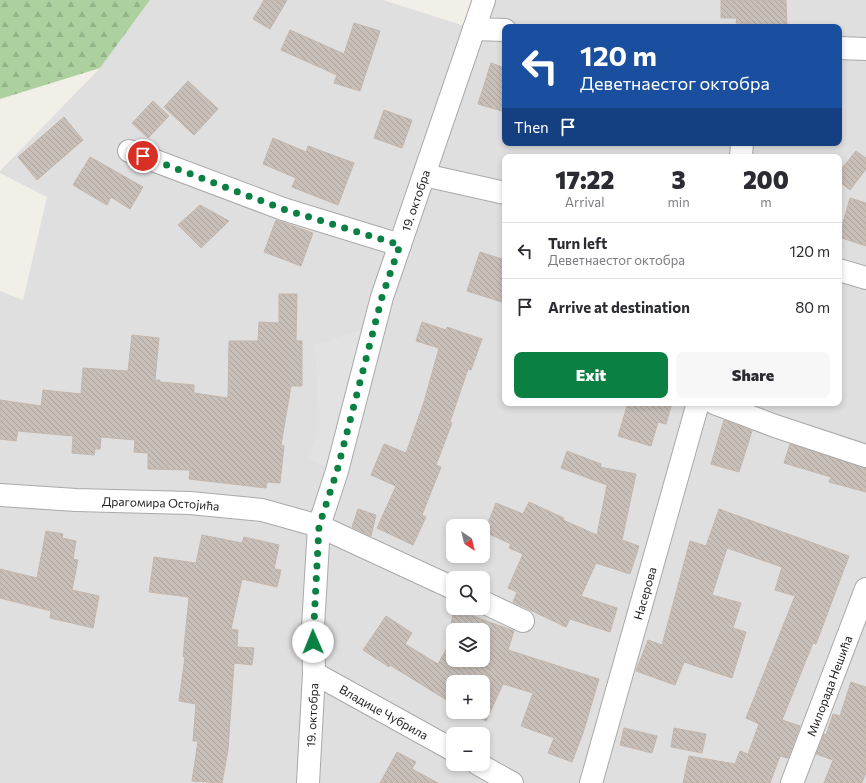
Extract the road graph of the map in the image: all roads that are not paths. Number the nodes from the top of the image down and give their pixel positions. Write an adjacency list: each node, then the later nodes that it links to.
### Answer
1 (484, 0): 2 (street, 19. октобра)
2 (474, 29): 3 (street); 7 (street, 19. октобра)
3 (502, 30)
4 (842, 48): 5 (street)
5 (866, 49)
6 (129, 151): 9 (street)
7 (424, 175): 8 (street); 9 (street, 19. октобра)
8 (502, 192)
9 (400, 245): 16 (street, 19. октобра)
10 (842, 271): 11 (street)
11 (866, 278)
12 (697, 406): 26 (street, Насерова)
13 (722, 406): 14 (street)
14 (866, 456)
15 (0, 495): 16 (street, Драгомира Остојића)
16 (319, 526): 17 (street, Драгомира Остојића); 21 (street, 19. октобра)
17 (446, 585)
18 (866, 589): 27 (street, Милорада Нешића)
19 (490, 605): 20 (street)
20 (523, 621)
21 (314, 673): 22 (street, Владице Чубрила); 24 (street, 19. октобра)
22 (446, 746)
23 (490, 771): 25 (street)
24 (308, 783)
25 (512, 783)
26 (591, 783)
27 (792, 783)

